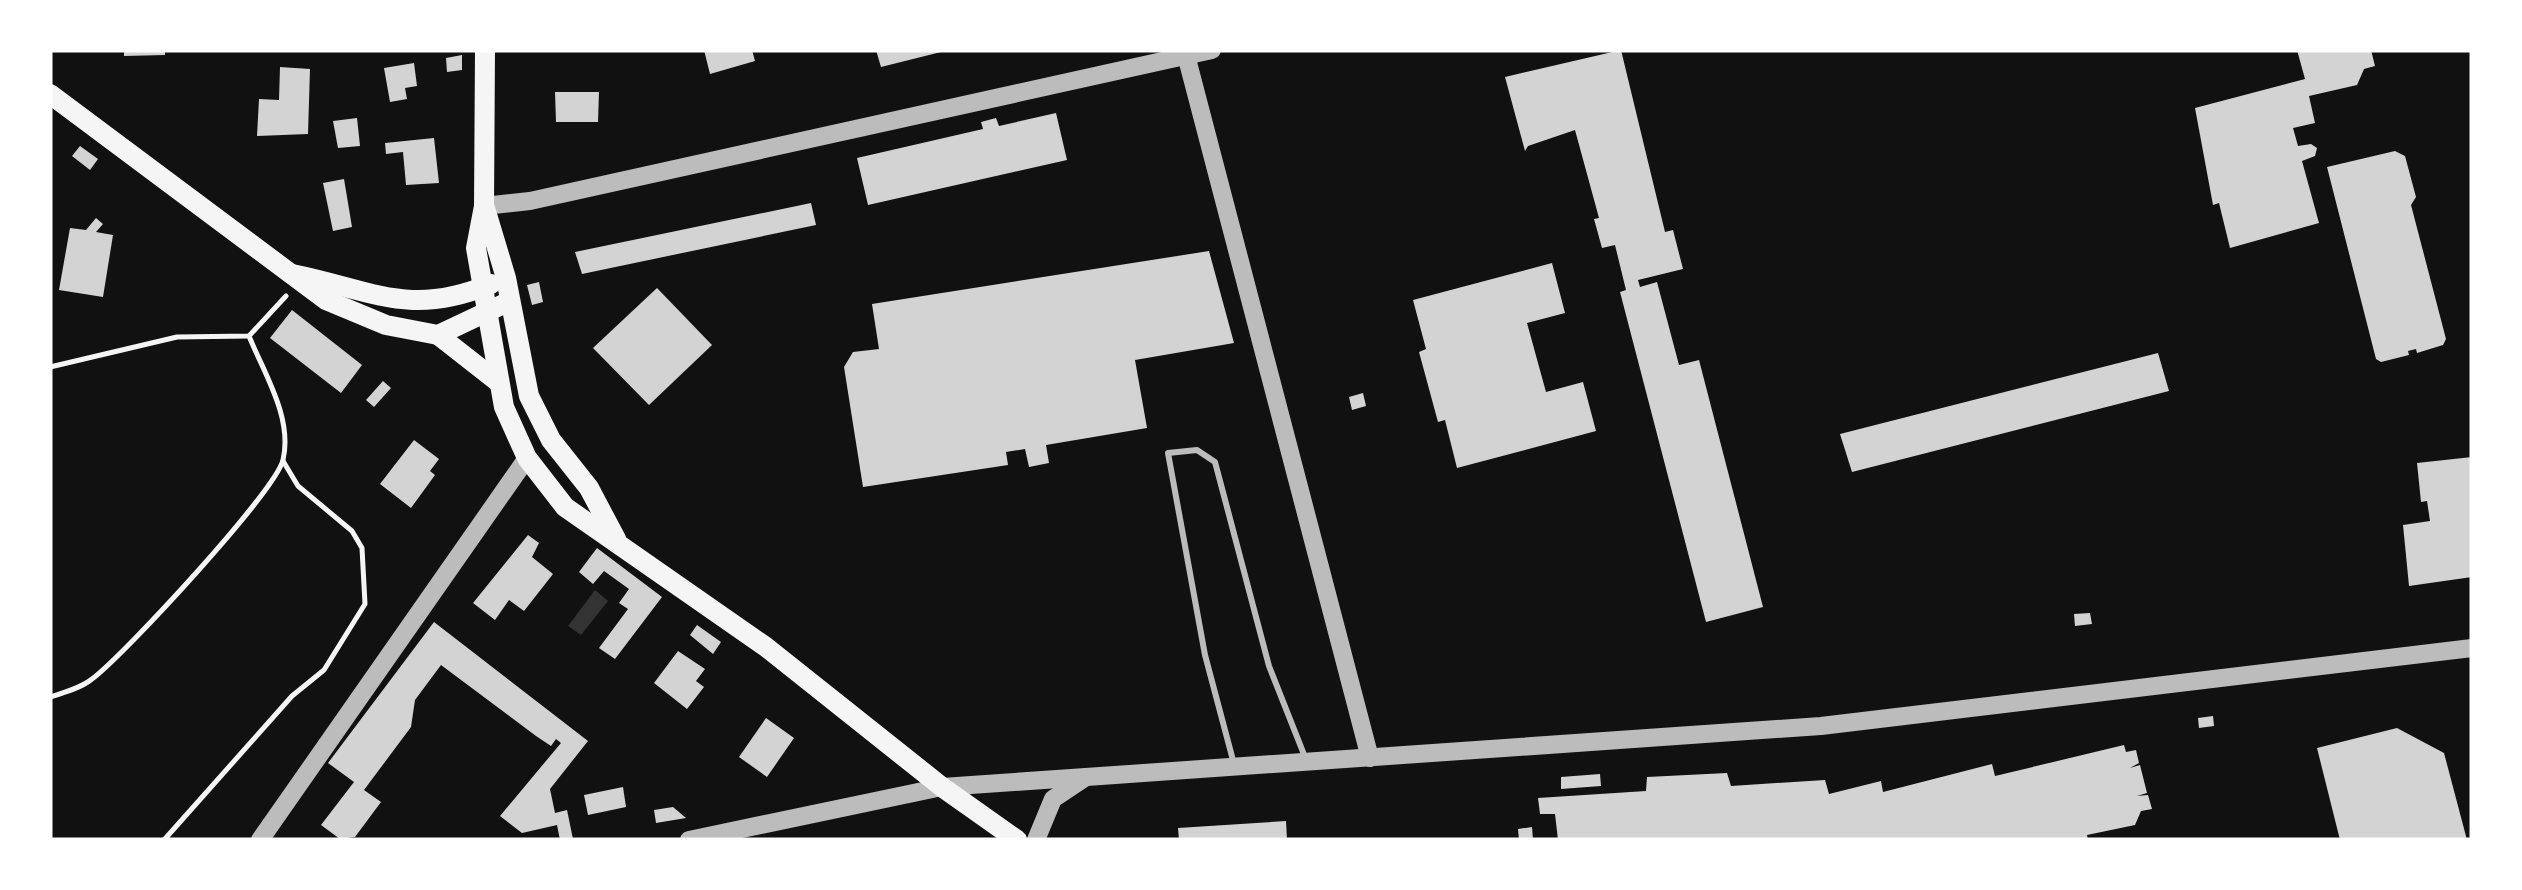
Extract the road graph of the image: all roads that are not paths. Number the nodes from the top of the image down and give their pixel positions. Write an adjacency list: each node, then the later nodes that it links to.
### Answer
1 (485, 50): 5 (main road)
2 (1212, 50): 3 (street)
3 (1186, 55): 5 (street); 16 (street)
4 (50, 94): 6 (main road)
5 (484, 206): 7 (main road); 8 (main road)
6 (290, 274): 8 (main road); 11 (main road)
7 (506, 278): 8 (main road); 9 (main road)
8 (481, 288): 10 (main road)
9 (510, 301): 10 (main road); 14 (main road)
10 (484, 314): 11 (main road); 12 (main road)
11 (438, 335): 12 (main road)
12 (498, 382): 13 (main road)
13 (527, 458): 14 (main road); 21 (street)
14 (620, 546): 20 (main road)
15 (2472, 648): 16 (street)
16 (1370, 758): 17 (street)
17 (1307, 762): 18 (street); 18 (lane)
18 (1235, 768): 19 (street)
19 (1086, 776): 20 (street); 24 (street)
20 (942, 787): 22 (street); 23 (main road)
21 (260, 840)
22 (688, 840)
23 (1017, 840)
24 (1036, 840)

